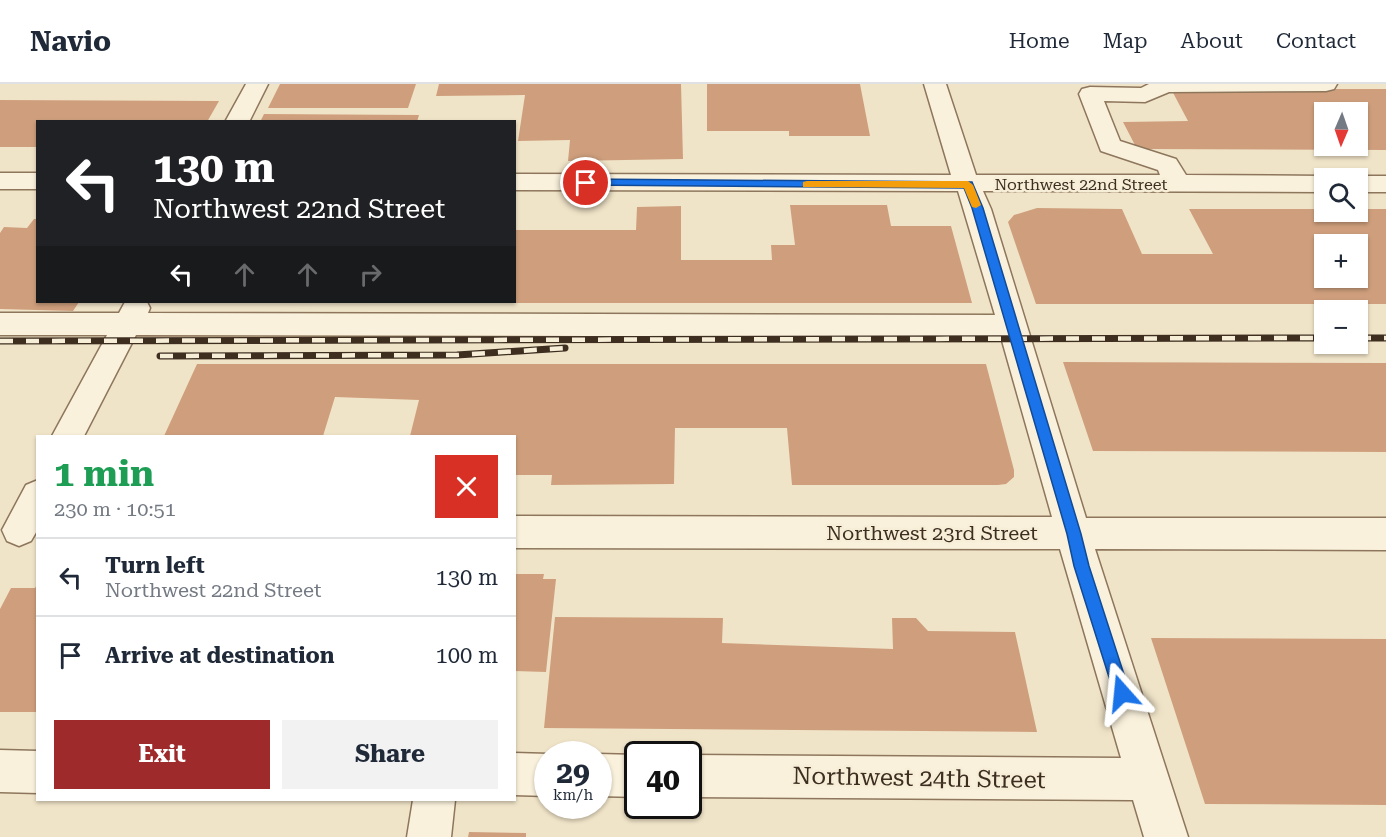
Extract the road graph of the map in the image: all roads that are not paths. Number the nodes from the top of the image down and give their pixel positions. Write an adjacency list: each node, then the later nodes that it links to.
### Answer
1 (257, 84): 4 (street)
2 (935, 84): 12 (street)
3 (1326, 84): 8 (street)
4 (238, 120)
5 (0, 181): 6 (street)
6 (36, 181)
7 (516, 182): 12 (street, Northwest 22nd Street)
8 (1178, 184): 9 (street, Northwest 22nd Street); 12 (street, Northwest 22nd Street)
9 (1314, 184)
10 (1368, 184): 11 (street)
11 (1386, 184)
12 (968, 185): 15 (street)
13 (134, 313): 14 (street); 15 (street); 16 (street)
14 (0, 324)
15 (1012, 326): 20 (street)
16 (69, 435)
17 (36, 499): 18 (street)
18 (19, 530)
19 (516, 532): 20 (street, Northwest 23rd Street)
20 (1074, 534): 21 (street, Northwest 23rd Street); 27 (street)
21 (1386, 534)
22 (0, 771): 23 (street)
23 (36, 772)
24 (516, 774): 25 (street)
25 (534, 775)
26 (702, 776): 27 (street, Northwest 24th Street)
27 (1149, 778): 30 (street)
28 (434, 801): 29 (street)
29 (429, 837)
30 (1166, 837)

